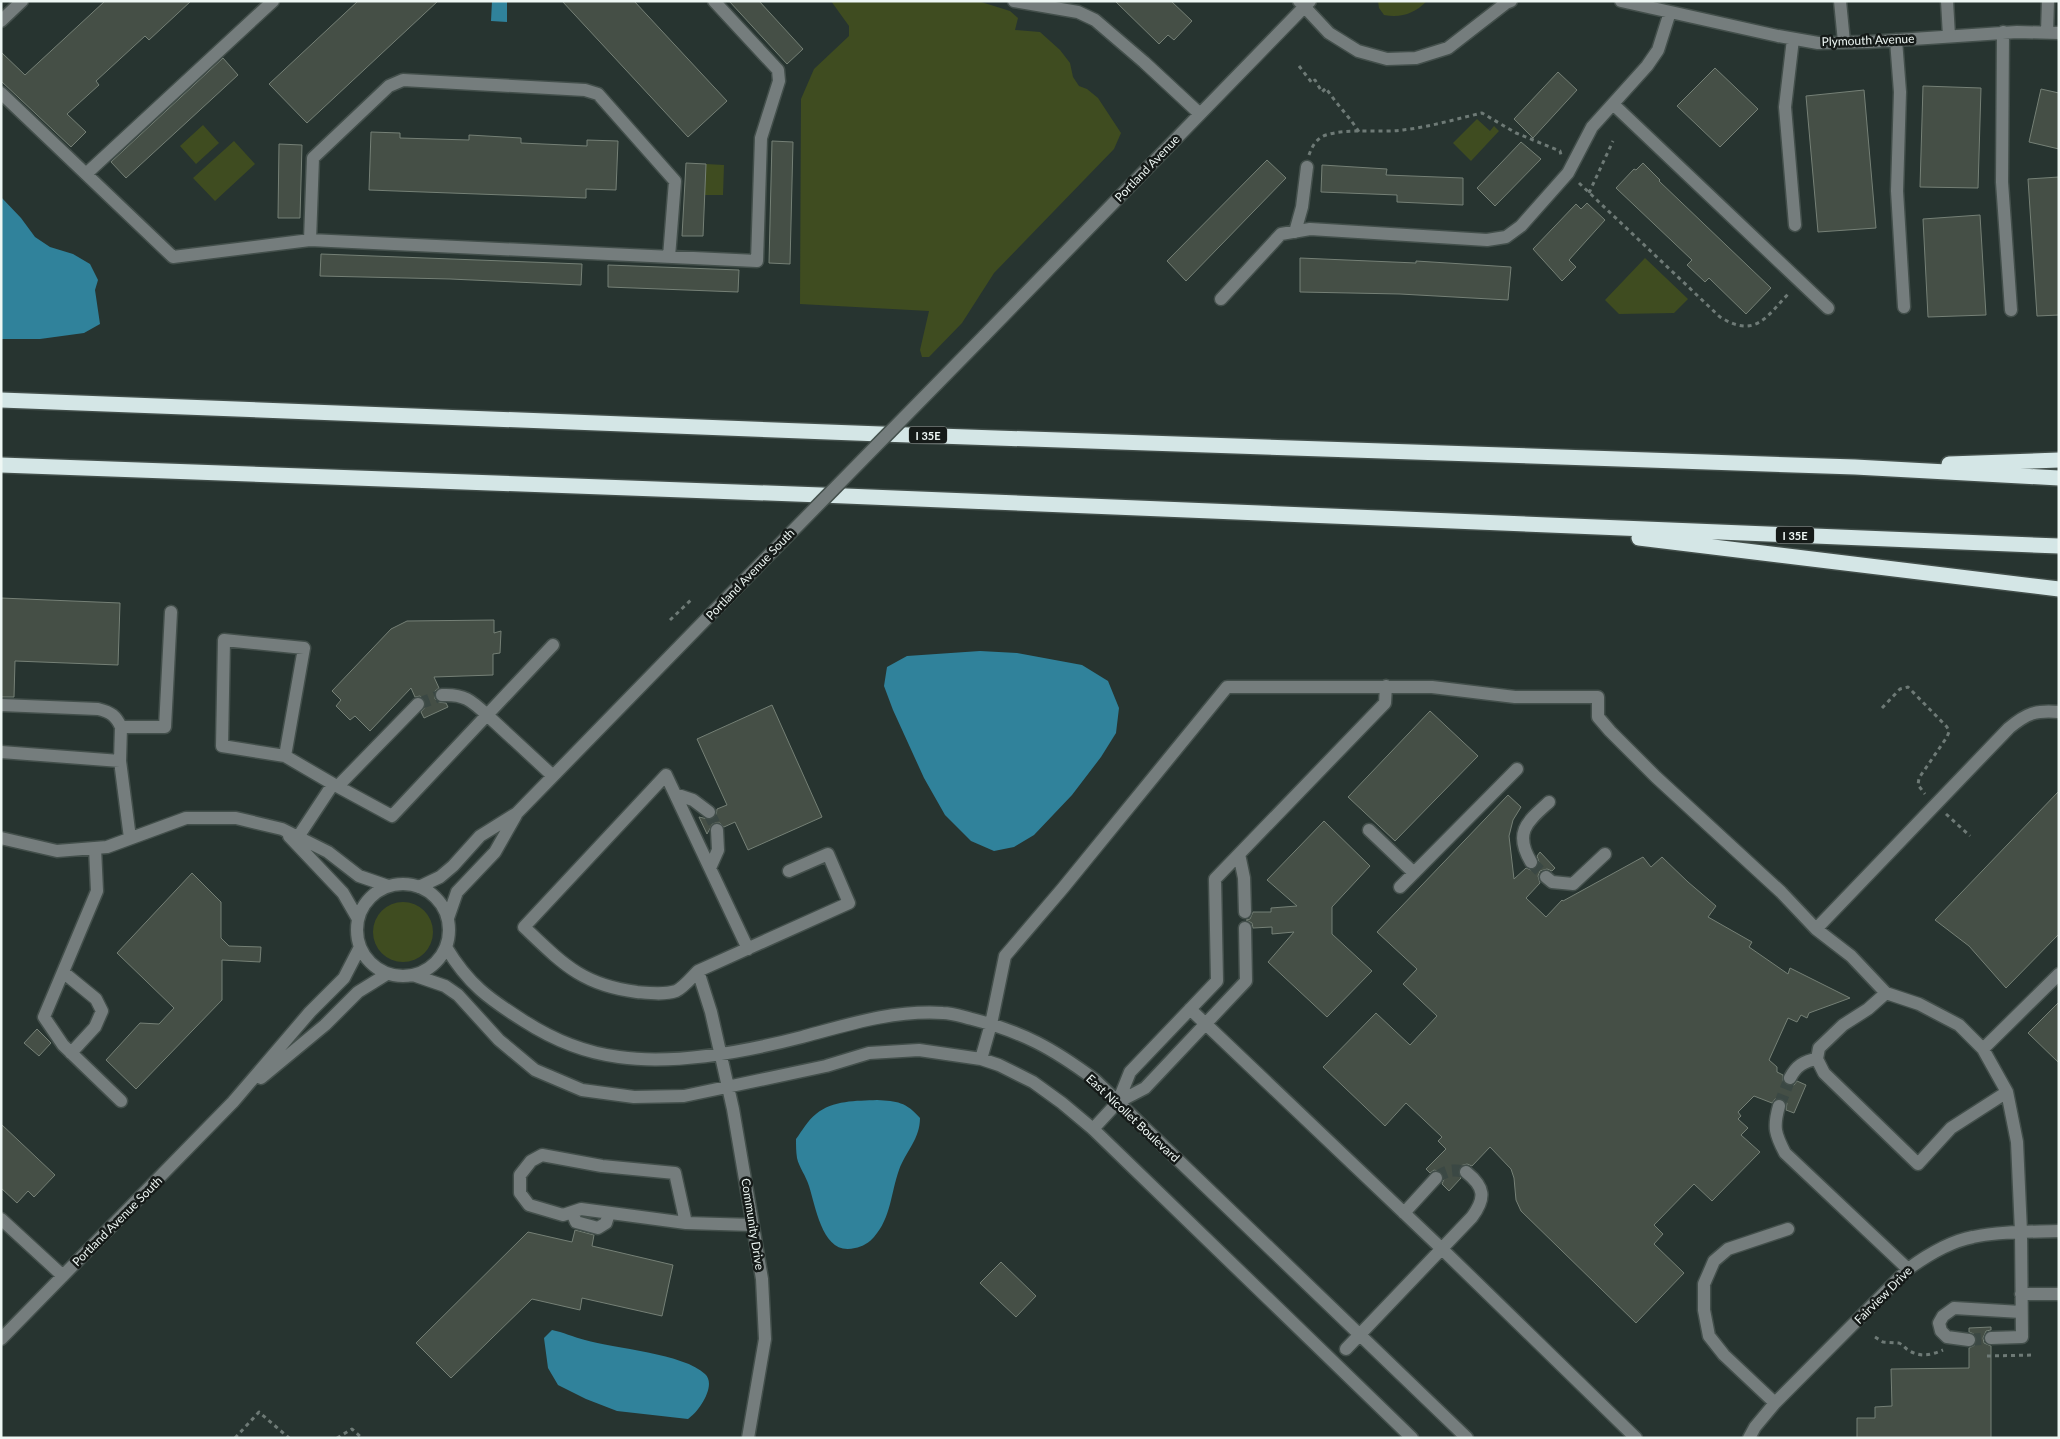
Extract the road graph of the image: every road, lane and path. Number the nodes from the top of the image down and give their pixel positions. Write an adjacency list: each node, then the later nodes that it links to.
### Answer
1 (22, 1): 12 (street)
2 (273, 1): 27 (street)
3 (714, 1): 32 (street)
4 (1014, 1): 22 (street)
5 (1511, 1): 10 (street)
6 (1620, 1): 11 (street, Plymouth Avenue)
7 (1840, 1): 18 (street)
8 (1947, 1): 15 (street)
9 (2048, 1): 14 (street)
10 (1304, 3): 22 (street, Portland Avenue)
11 (1670, 12): 16 (street, Plymouth Avenue); 21 (street)
12 (1, 20)
13 (2003, 32): 14 (street, Plymouth Avenue); 15 (street, Plymouth Avenue); 37 (street)
14 (2053, 32)
15 (1949, 36): 17 (street, Plymouth Avenue)
16 (1793, 39): 18 (street, Plymouth Avenue); 29 (street)
17 (1896, 40): 18 (street, Plymouth Avenue); 35 (street)
18 (1844, 42)
19 (1299, 66): 23 (path)
20 (1, 93): 27 (street)
21 (1613, 104): 26 (street); 33 (street)
22 (1200, 114): 38 (street, Portland Avenue)
23 (1359, 132): 25 (path); 26 (path)
24 (1613, 141): 28 (path)
25 (1307, 167): 30 (street)
26 (1568, 173): 28 (path); 30 (street)
27 (86, 174): 31 (street)
28 (1589, 193): 33 (path)
29 (1795, 225)
30 (1295, 232): 34 (street)
31 (310, 240): 32 (street); 32 (street)
32 (668, 256)
33 (1800, 281): 36 (street)
34 (1221, 299)
35 (1904, 306)
36 (1828, 308)
37 (2011, 310)
38 (984, 336): 63 (street, Portland Avenue South, bridge)
39 (1, 400): 42 (highway, I 35E)
40 (2059, 460): 42 (highway)
41 (1, 465): 44 (highway, I 35E)
42 (1855, 467): 43 (highway, I 35E)
43 (2059, 478)
44 (1531, 525): 45 (highway, I 35E); 46 (highway)
45 (2059, 546)
46 (2059, 589)
47 (691, 600): 49 (path)
48 (171, 612): 58 (street)
49 (670, 620)
50 (553, 645): 57 (street)
51 (1386, 686): 78 (street); 92 (street); 103 (street)
52 (442, 695): 57 (street)
53 (418, 704): 64 (street)
54 (1, 705): 58 (street)
55 (1882, 708): 67 (path)
56 (2059, 712): 67 (street)
57 (487, 715): 63 (street); 64 (street)
58 (122, 727): 61 (street)
59 (1, 752): 61 (street)
60 (285, 756): 60 (street); 64 (street)
61 (120, 761): 76 (street)
62 (1517, 769): 83 (street)
63 (553, 776): 69 (street, Portland Avenue South)
64 (335, 785): 74 (street)
65 (675, 794): 68 (street); 81 (street); 96 (street)
66 (1550, 802): 80 (street)
67 (1936, 804): 73 (path); 92 (street)
68 (709, 812)
69 (517, 813): 86 (street, Portland Avenue South); 89 (street, Portland Avenue South)
70 (282, 829): 74 (street); 76 (street); 90 (street)
71 (717, 830): 81 (street)
72 (1369, 830): 83 (street)
73 (1970, 836)
74 (298, 837): 85 (street)
75 (1, 838): 77 (street)
76 (130, 838): 77 (street)
77 (95, 848): 97 (street)
78 (1238, 854): 88 (street); 102 (street)
79 (1605, 854): 84 (street)
80 (1531, 862)
81 (710, 868): 95 (street)
82 (789, 871): 95 (street)
83 (1414, 873): 87 (street)
84 (1546, 877)
85 (388, 886): 86 (street); 90 (street)
86 (419, 887): 89 (street)
87 (1400, 887)
88 (1245, 912)
89 (448, 918): 94 (street)
90 (358, 919): 93 (street)
91 (1245, 928): 104 (street)
92 (1816, 929): 101 (street)
93 (360, 947): 98 (street); 114 (street, Portland Avenue South)
94 (446, 947): 100 (street); 107 (street, East Nicollet Boulevard)
95 (748, 949): 96 (street)
96 (698, 971): 107 (street, Community Drive)
97 (63, 972): 106 (street); 106 (street)
98 (387, 974): 100 (street); 114 (street, Portland Avenue South)
99 (2059, 974): 105 (street)
100 (414, 976): 111 (street)
101 (1886, 994): 105 (street); 109 (street)
102 (1190, 1009): 104 (street); 115 (street)
103 (991, 1024): 107 (street, East Nicollet Boulevard); 108 (street); 115 (street, East Nicollet Boulevard)
104 (1205, 1025): 115 (street); 120 (street)
105 (1983, 1049): 112 (street)
106 (71, 1053): 113 (street)
107 (721, 1054): 111 (street, Community Drive)
108 (981, 1059): 111 (street); 117 (street)
109 (1817, 1059): 110 (street); 112 (street)
110 (1790, 1078)
111 (728, 1087): 123 (street, Community Drive)
112 (2006, 1092): 126 (street)
113 (121, 1101)
114 (233, 1102): 129 (street, Portland Avenue South)
115 (1118, 1102): 117 (street); 133 (street, East Nicollet Boulevard)
116 (1779, 1106): 128 (street)
117 (1093, 1129): 148 (street)
118 (1466, 1172): 127 (street)
119 (1436, 1178): 120 (street)
120 (1404, 1213): 127 (street)
121 (1, 1219): 129 (street)
122 (686, 1223): 122 (street); 123 (street)
123 (753, 1225): 147 (street, Community Drive)
124 (1788, 1229): 142 (street)
125 (2059, 1231): 126 (street, Fairview Drive)
126 (2021, 1232): 128 (street, Fairview Drive); 130 (street)
127 (1442, 1249): 133 (street); 150 (street)
128 (1908, 1269): 142 (street, Fairview Drive)
129 (63, 1276): 136 (street, Portland Avenue South)
130 (2021, 1294): 131 (street); 132 (street)
131 (2059, 1294)
132 (2021, 1312): 135 (street); 137 (street)
133 (1359, 1335): 138 (street); 149 (street, East Nicollet Boulevard)
134 (1875, 1337): 139 (path)
135 (1991, 1338)
136 (1, 1339)
137 (1969, 1340)
138 (1346, 1349)
139 (1952, 1351)
140 (2033, 1355): 141 (path)
141 (1987, 1356)
142 (1776, 1403): 151 (street, Fairview Drive)
143 (235, 1438): 144 (path)
144 (289, 1438)
145 (337, 1438): 146 (path)
146 (362, 1438)
147 (748, 1438)
148 (1412, 1438)
149 (1467, 1438)
150 (1636, 1438)
151 (1749, 1438)

